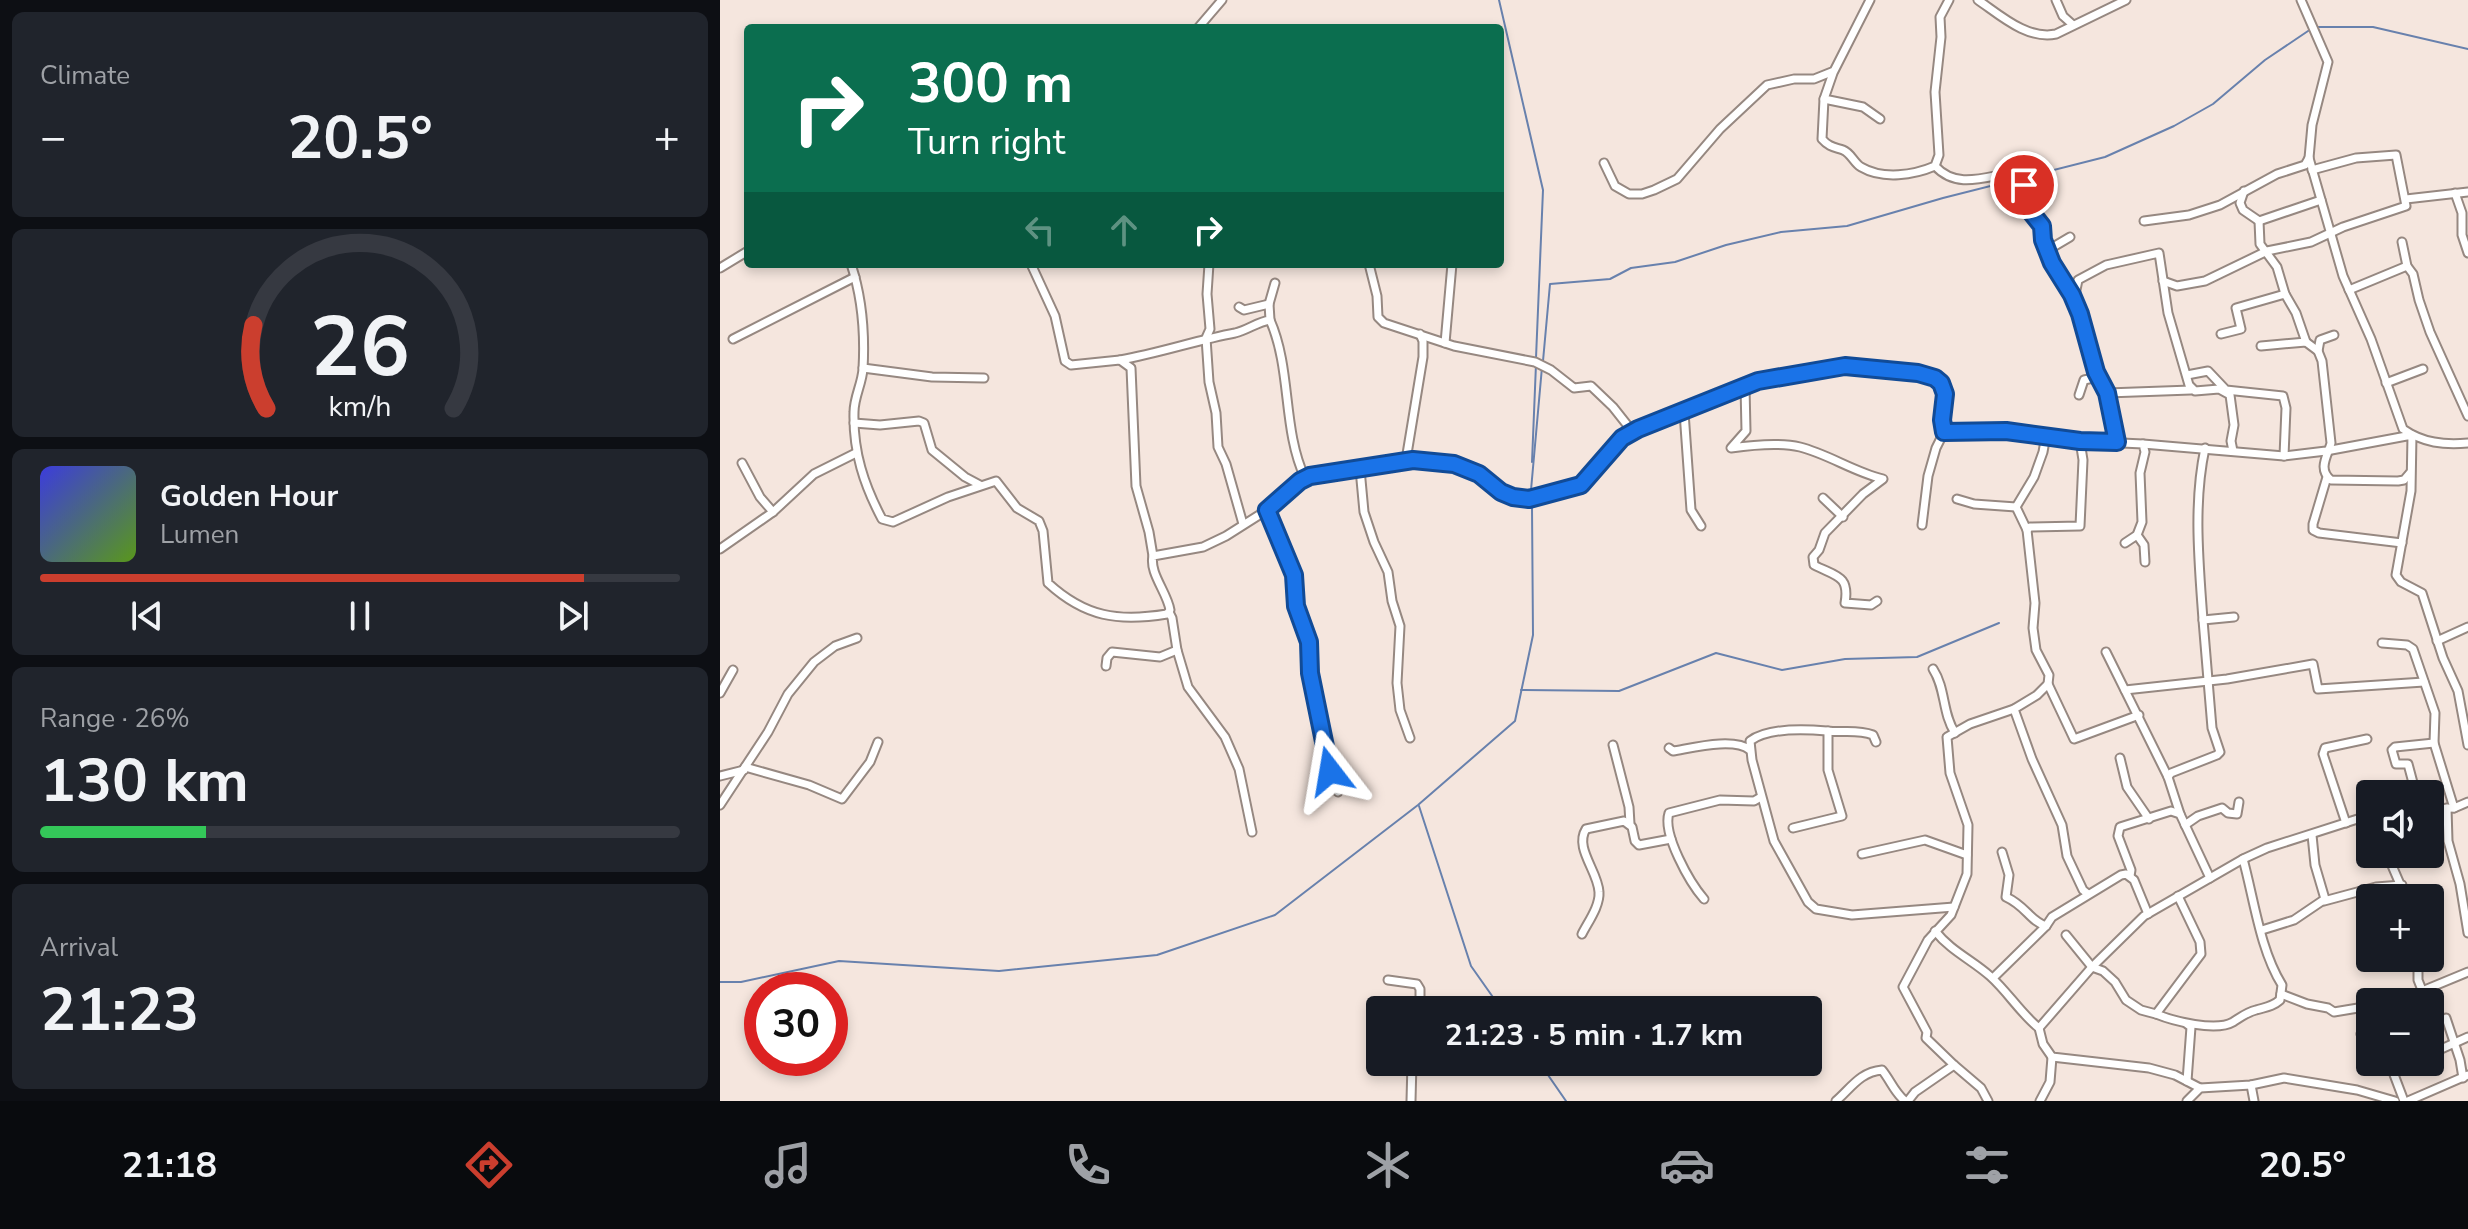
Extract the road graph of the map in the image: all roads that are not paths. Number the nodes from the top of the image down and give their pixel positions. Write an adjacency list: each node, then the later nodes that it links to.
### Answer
1 (1222, 0): 8 (street)
2 (1870, 0): 10 (street)
3 (1949, 0): 15 (street)
4 (1978, 0): 9 (street)
5 (2056, 0): 9 (street)
6 (2126, 0): 9 (street)
7 (2301, 0): 13 (street)
8 (1201, 24)
9 (2072, 24)
10 (1834, 71): 11 (street); 14 (street)
11 (1824, 99): 12 (street); 15 (street)
12 (1880, 119)
13 (2309, 158): 16 (street); 17 (street)
14 (1604, 163)
15 (1935, 166): 27 (street)
16 (2312, 170): 20 (street); 21 (street)
17 (2244, 191): 22 (street); 23 (street)
18 (2468, 192): 19 (street)
19 (2455, 193): 20 (street); 30 (street)
20 (2406, 199): 24 (street)
21 (2321, 200): 23 (street); 24 (street)
22 (2144, 221)
23 (2259, 221): 28 (street)
24 (2330, 233): 28 (street); 41 (street)
25 (2070, 237): 27 (street)
26 (2402, 242): 31 (street)
27 (2048, 250): 43 (street)
28 (2267, 251): 39 (street); 42 (street)
29 (744, 253): 32 (street)
30 (2468, 253)
31 (2407, 266): 41 (street); 69 (street)
32 (720, 268)
33 (852, 268): 38 (street)
34 (1033, 268): 56 (street)
35 (1209, 268): 50 (street)
36 (1370, 268): 47 (street)
37 (1452, 268): 53 (street)
38 (855, 277): 51 (street); 57 (street)
39 (2163, 281): 43 (street); 59 (street)
40 (1275, 283): 44 (street)
41 (2349, 290): 62 (street)
42 (2285, 294): 48 (street); 52 (street)
43 (2074, 300): 60 (street)
44 (1269, 304): 45 (street); 46 (street)
45 (1239, 307)
46 (1270, 320): 50 (street); 89 (street)
47 (1420, 334): 53 (street); 84 (street)
48 (2221, 334)
49 (2334, 335): 55 (street)
50 (1206, 338): 56 (street); 97 (street)
51 (733, 339)
52 (2306, 342): 54 (street); 55 (street)
53 (1445, 343): 71 (street)
54 (2261, 346)
55 (2318, 351): 81 (street)
56 (1120, 360): 105 (street)
57 (863, 368): 61 (street); 70 (street)
58 (2423, 369): 62 (street)
59 (2187, 375): 64 (street); 65 (street)
60 (2098, 377): 66 (street); 67 (street)
61 (984, 378)
62 (2386, 383): 74 (street)
63 (1745, 386): 68 (street); 72 (street); 96 (street)
64 (2191, 390): 65 (street); 66 (street)
65 (2226, 390): 80 (street); 83 (street)
66 (2107, 393): 76 (street)
67 (2079, 395)
68 (1684, 412): 71 (street); 99 (street)
69 (2468, 416)
70 (854, 423): 82 (street); 90 (street)
71 (1632, 431): 84 (street)
72 (1944, 432): 73 (street); 98 (street)
73 (2046, 435): 75 (street); 93 (street)
74 (2412, 435): 77 (street); 81 (street); 87 (street)
75 (2080, 441): 76 (street); 100 (street)
76 (2117, 442): 78 (street)
77 (2468, 443)
78 (2143, 444): 79 (street); 101 (street)
79 (2205, 448): 80 (street); 110 (street)
80 (2233, 451): 83 (street)
81 (2326, 451): 83 (street); 88 (street)
82 (856, 453): 90 (street); 95 (street)
83 (2284, 456)
84 (1406, 460): 86 (street)
85 (742, 463): 95 (street)
86 (1360, 469): 89 (street); 130 (street)
87 (2412, 471): 88 (street); 103 (street)
88 (2327, 477): 103 (street)
89 (1305, 478): 94 (street)
90 (980, 485): 108 (street)
91 (1823, 498): 96 (street)
92 (1957, 499): 93 (street)
93 (2016, 507): 100 (street)
94 (1267, 510): 97 (street); 144 (street)
95 (773, 512): 104 (street)
96 (1843, 517): 107 (street)
97 (1243, 524): 105 (street)
98 (1922, 525)
99 (1701, 526)
100 (2027, 530): 122 (street)
101 (2137, 535): 102 (street); 106 (street)
102 (2125, 543)
103 (2402, 543): 113 (street)
104 (720, 549)
105 (1153, 556): 108 (street)
106 (2145, 562)
107 (1877, 601)
108 (1169, 612): 115 (street)
109 (2234, 617): 110 (street)
110 (2203, 620): 120 (street)
111 (2468, 627): 113 (street)
112 (857, 638): 140 (street)
113 (2437, 641): 127 (street)
114 (2382, 643): 121 (street)
115 (1177, 650): 117 (street); 158 (street)
116 (2106, 652): 123 (street)
117 (1106, 666)
118 (1933, 669): 129 (street)
119 (733, 670): 124 (street)
120 (2207, 680): 121 (street); 123 (street); 142 (street)
121 (2424, 682): 134 (street)
122 (2048, 684): 125 (street); 126 (street)
123 (2125, 690): 126 (street)
124 (720, 693)
125 (2014, 709): 129 (street); 168 (street)
126 (2139, 715): 142 (street)
127 (2465, 716): 136 (street)
128 (1828, 731): 133 (street); 138 (street); 157 (street)
129 (1955, 733): 163 (street)
130 (1410, 738)
131 (2367, 739): 154 (street)
132 (878, 742): 140 (street)
133 (1876, 742)
134 (2434, 743): 143 (street); 150 (street)
135 (1613, 745): 155 (street)
136 (2468, 745)
137 (1669, 748): 138 (street)
138 (1750, 750): 145 (street)
139 (2120, 758): 152 (street)
140 (744, 769): 141 (street); 148 (street)
141 (720, 776)
142 (2168, 777): 151 (street)
143 (2412, 780)
144 (1338, 792)
145 (1761, 797): 160 (street); 172 (street)
146 (2239, 802): 156 (street)
147 (2468, 802): 150 (street)
148 (720, 805)
149 (2444, 808): 150 (street)
150 (2450, 808): 177 (street)
151 (2180, 814): 152 (street); 156 (street)
152 (2149, 819): 165 (street)
153 (2356, 820): 154 (street)
154 (2346, 823): 159 (street)
155 (1630, 824): 160 (street); 178 (street)
156 (2185, 825): 166 (street)
157 (1793, 828)
158 (1252, 832)
159 (2312, 835): 164 (street); 171 (street)
160 (1671, 839): 170 (street)
161 (2002, 852): 174 (street)
162 (1862, 854): 163 (street)
163 (1967, 855): 172 (street)
164 (2243, 859): 166 (street); 175 (street)
165 (2130, 876): 168 (street); 173 (street)
166 (2210, 878): 169 (street)
167 (2356, 892): 171 (street)
168 (2088, 894): 174 (street)
169 (2178, 896): 173 (street); 188 (street)
170 (1704, 899)
171 (2324, 901): 175 (street)
172 (1954, 907): 176 (street)
173 (2148, 914): 180 (street)
174 (2046, 926): 182 (street)
175 (2262, 930): 185 (street)
176 (1935, 931): 182 (street); 196 (street)
177 (2468, 933)
178 (1582, 934)
179 (2066, 935): 180 (street)
180 (2092, 967): 188 (street); 191 (street)
181 (2468, 972): 184 (street)
182 (1993, 978): 191 (street)
183 (1388, 980): 186 (street)
184 (2427, 988)
185 (2281, 994): 187 (street); 190 (street)
186 (1420, 996)
187 (2356, 1009)
188 (2156, 1014): 190 (street)
189 (2446, 1018): 193 (street)
190 (2187, 1024): 200 (street)
191 (2039, 1028): 195 (street)
192 (2468, 1037): 193 (street)
193 (2454, 1043): 194 (street); 199 (street)
194 (2444, 1048)
195 (2052, 1057): 200 (street); 207 (street)
196 (1954, 1065): 205 (street); 206 (street)
197 (1412, 1076): 203 (street)
198 (2395, 1076): 211 (street)
199 (2465, 1077): 211 (street)
200 (2187, 1081): 202 (street)
201 (2251, 1085): 202 (street); 209 (street); 210 (street)
202 (2200, 1088): 208 (street)
203 (1411, 1101)
204 (1836, 1101): 205 (street)
205 (1906, 1101)
206 (1988, 1101)
207 (2040, 1101)
208 (2187, 1101)
209 (2254, 1101)
210 (2395, 1101)
211 (2406, 1101)

